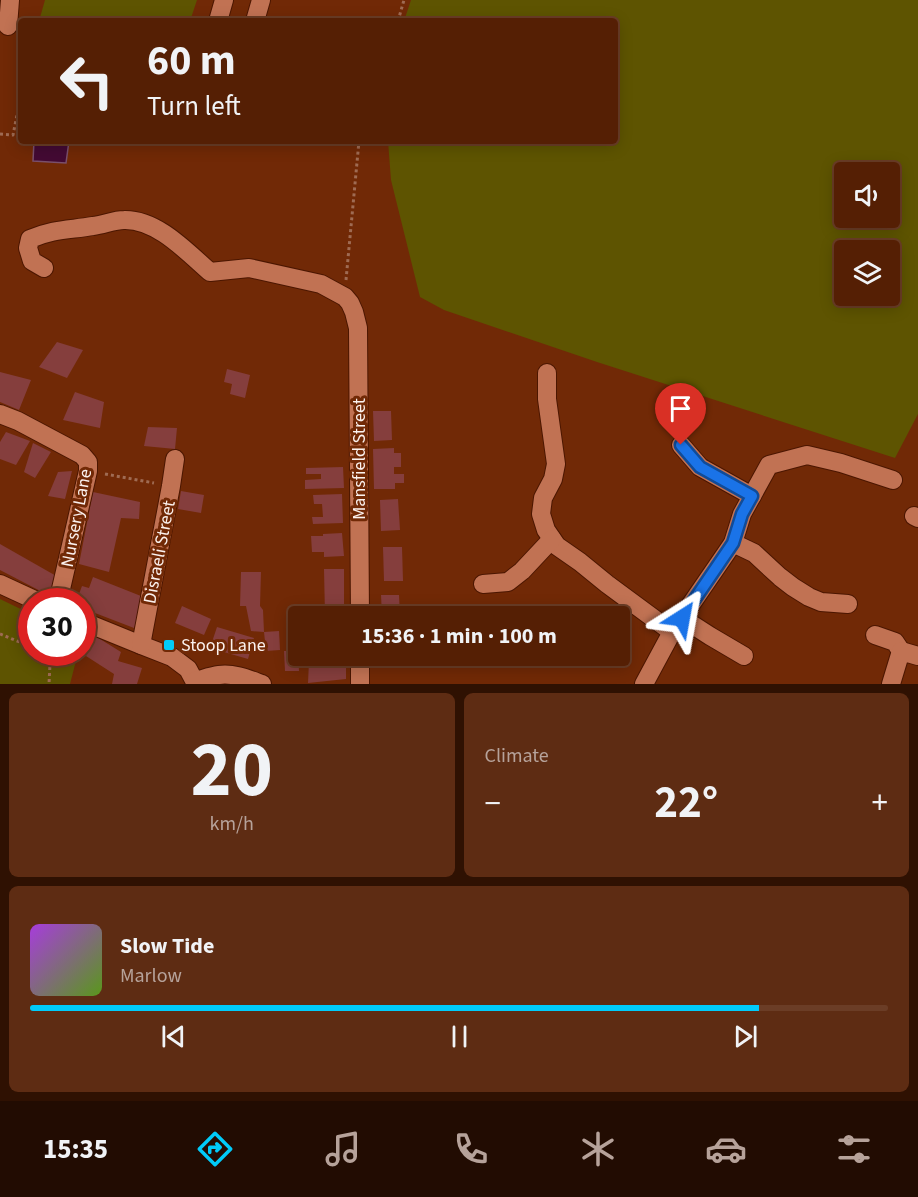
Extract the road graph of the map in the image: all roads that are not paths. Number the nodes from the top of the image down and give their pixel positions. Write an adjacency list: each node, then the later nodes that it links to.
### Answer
1 (10, 0): 6 (street)
2 (224, 0): 4 (street)
3 (261, 0): 5 (street)
4 (219, 18)
5 (256, 18)
6 (8, 26)
7 (44, 268): 21 (street, Mansfield Street)
8 (547, 373): 14 (street)
9 (0, 414): 18 (street, Nursery Lane)
10 (681, 445): 13 (street)
11 (175, 459): 25 (street, Disraeli Street)
12 (893, 480): 13 (street)
13 (752, 496): 15 (street)
14 (552, 538): 17 (street); 22 (street)
15 (733, 543): 20 (street); 22 (street)
16 (0, 584): 19 (street)
17 (483, 584)
18 (61, 588)
19 (18, 592)
20 (848, 604)
21 (360, 606)
22 (677, 625): 27 (street); 32 (street)
23 (96, 627): 25 (street)
24 (875, 634): 26 (street)
25 (141, 645): 29 (street)
26 (909, 653): 33 (street)
27 (744, 656)
28 (360, 666): 31 (street)
29 (196, 682): 30 (street)
30 (262, 684)
31 (360, 684)
32 (644, 684)
33 (891, 684)

